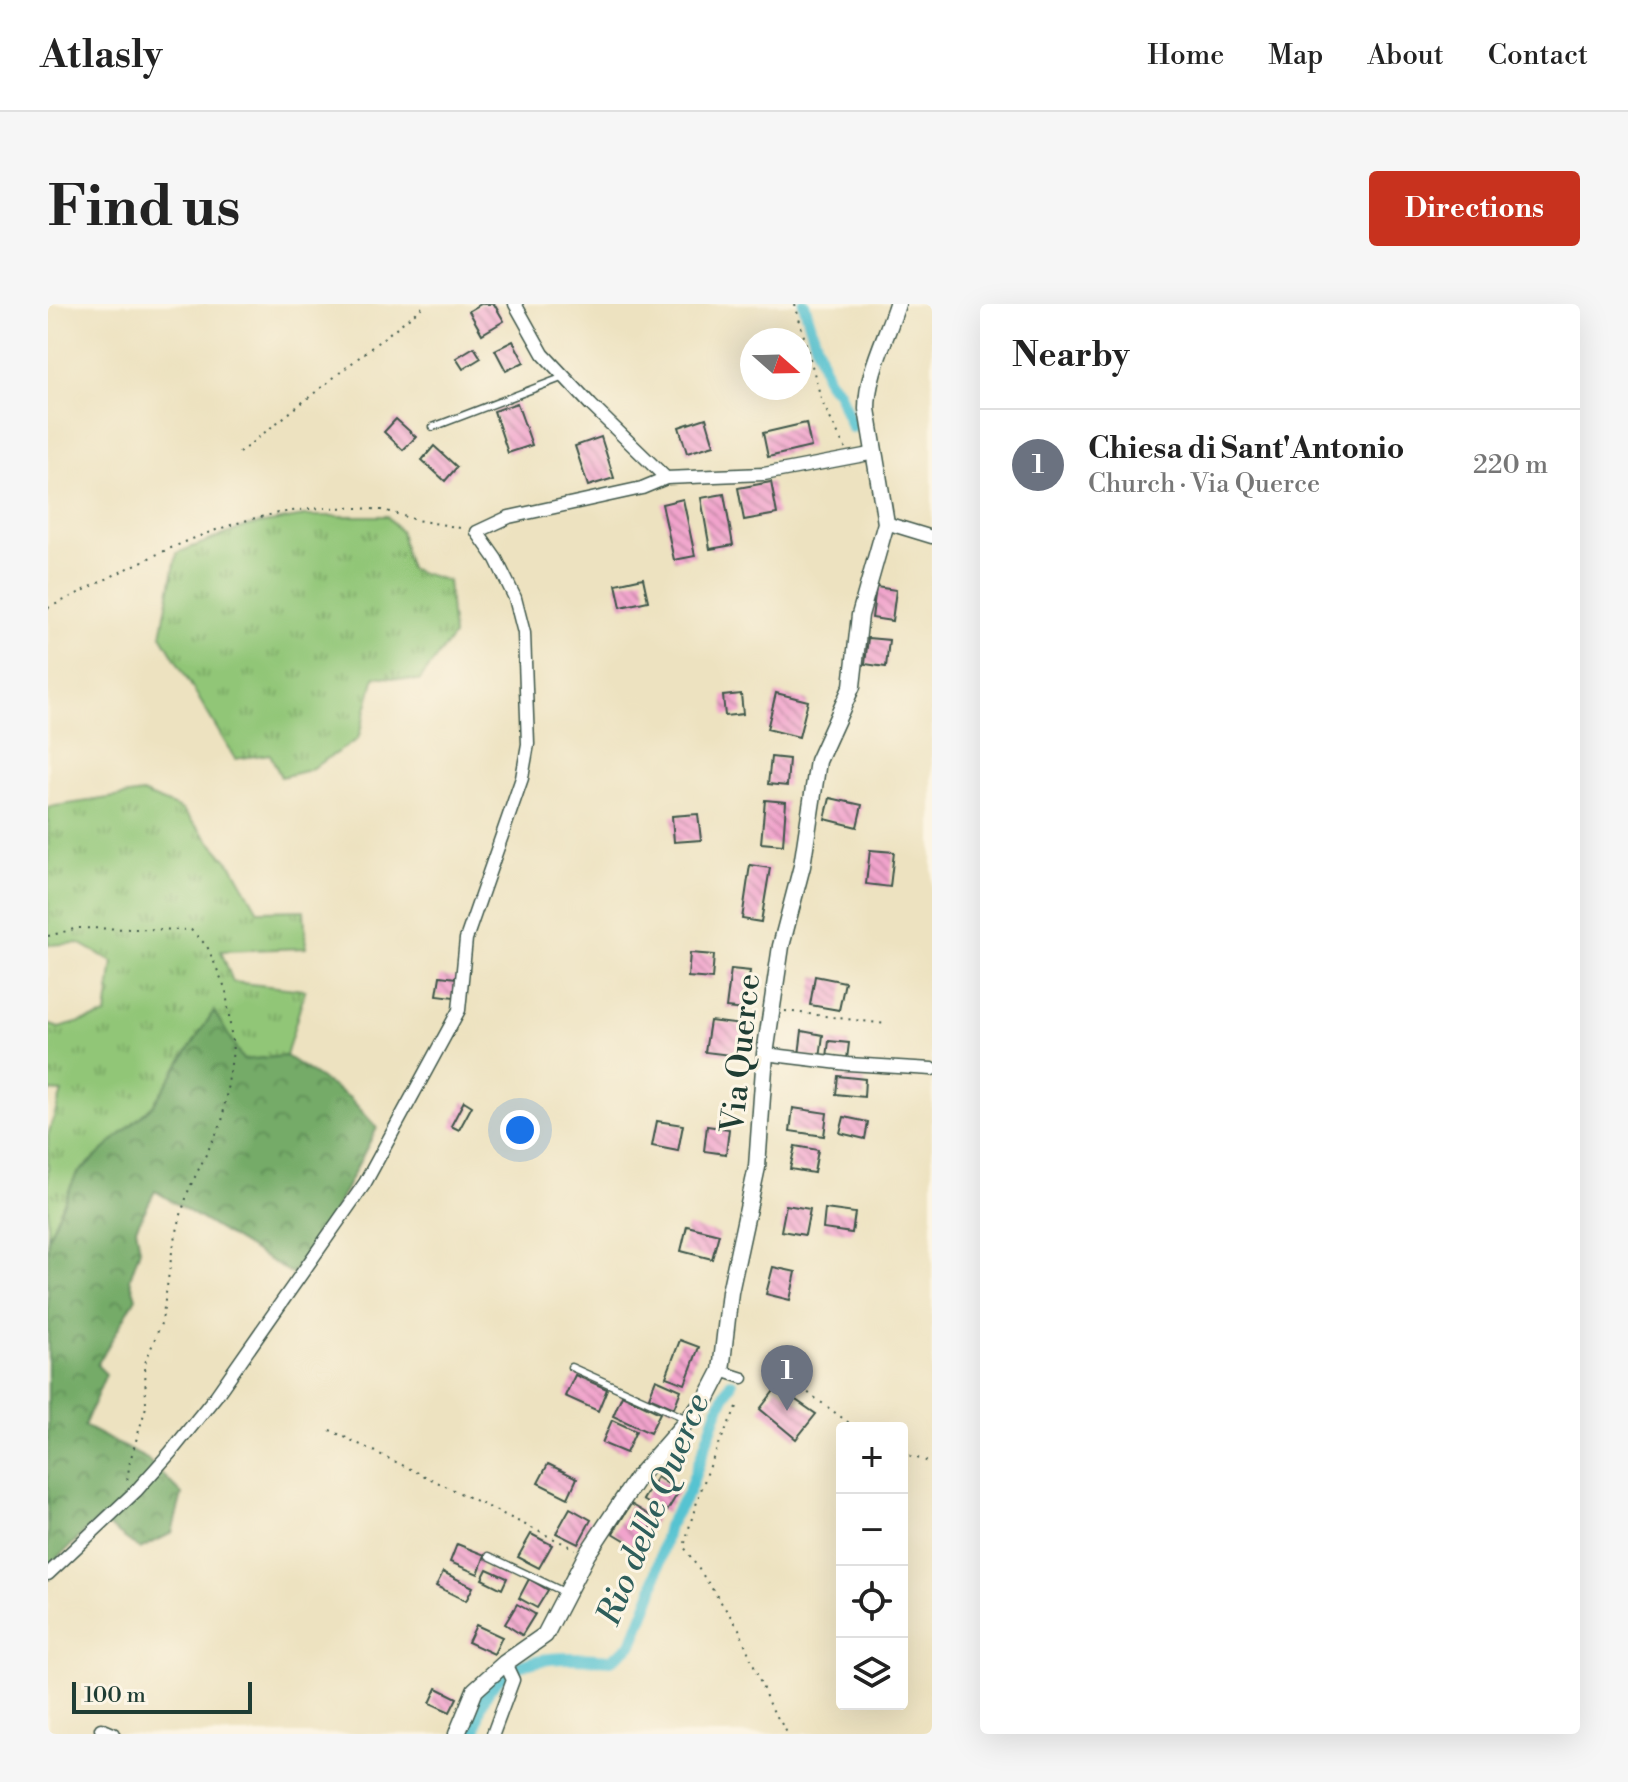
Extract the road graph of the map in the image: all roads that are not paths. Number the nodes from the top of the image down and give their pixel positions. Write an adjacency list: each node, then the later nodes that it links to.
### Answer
1 (515, 304): 3 (street)
2 (897, 304): 5 (street, Via Querce)
3 (564, 377): 4 (lane); 6 (street)
4 (433, 427)
5 (875, 453): 6 (street); 7 (street, Via Querce)
6 (666, 478): 16 (street)
7 (886, 523): 8 (street); 9 (street, Via Querce)
8 (932, 537)
9 (765, 1054): 10 (street); 12 (street, Via Querce)
10 (932, 1069)
11 (571, 1367): 14 (lane)
12 (721, 1371): 13 (street); 14 (street, Via Querce)
13 (743, 1378)
14 (687, 1419): 17 (street, Via Querce)
15 (489, 1556): 17 (lane)
16 (48, 1574)
17 (567, 1594): 18 (street, Via Querce)
18 (509, 1670): 19 (street); 20 (street, Via Querce)
19 (495, 1728): 21 (street)
20 (457, 1734)
21 (508, 1734)

